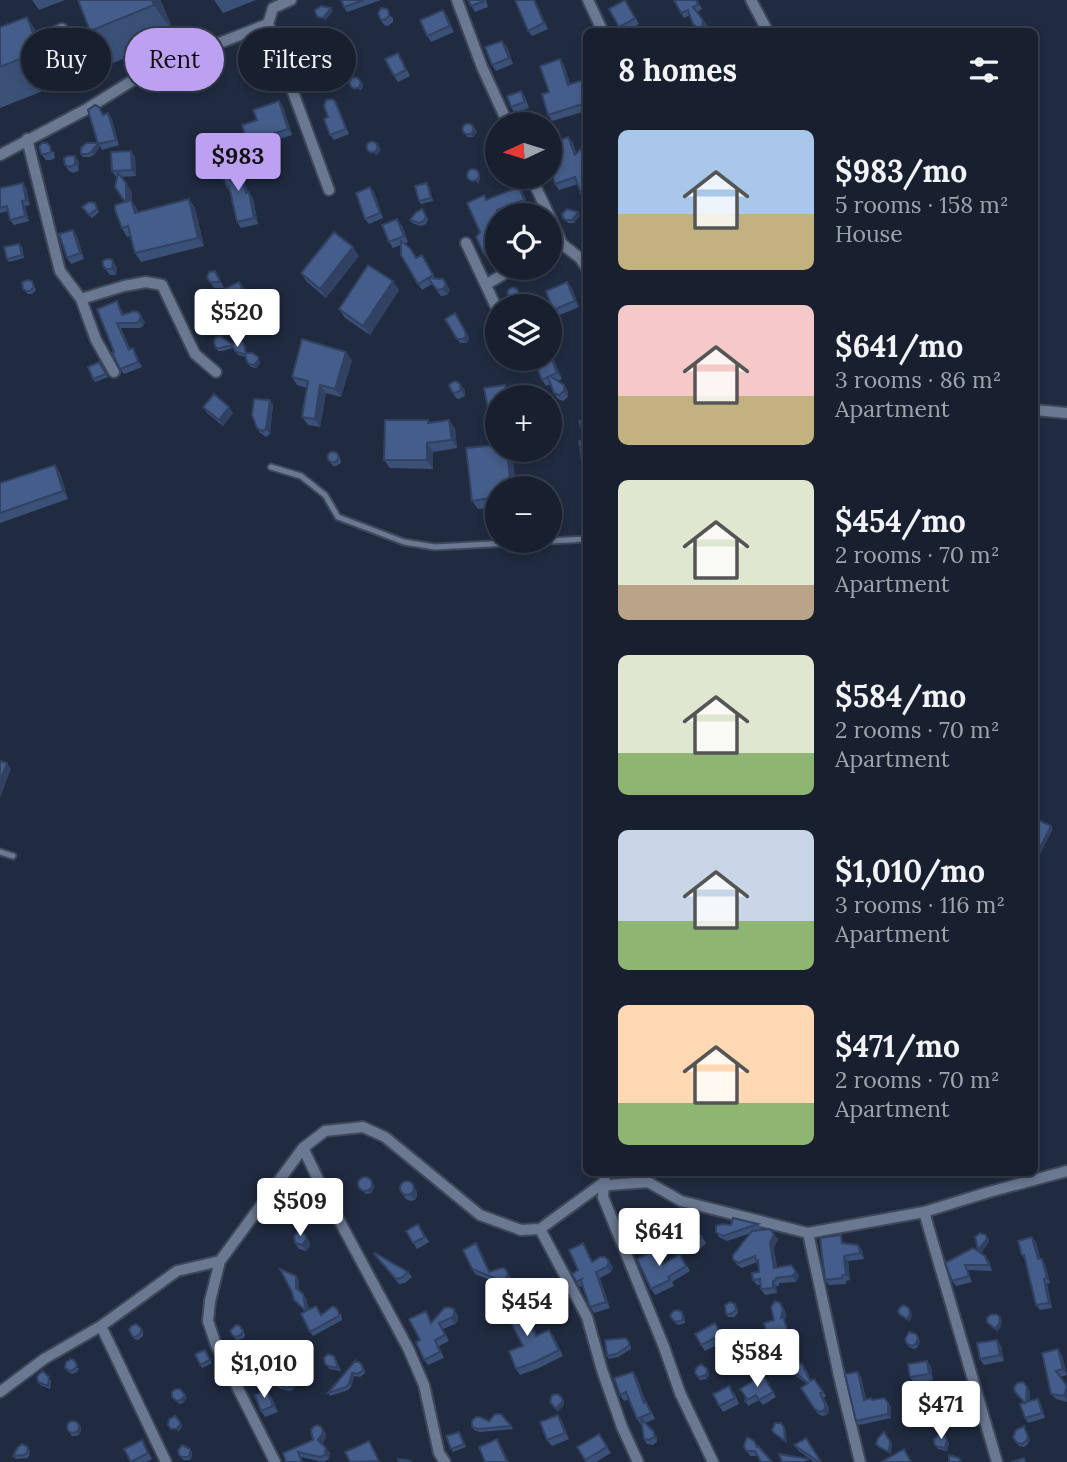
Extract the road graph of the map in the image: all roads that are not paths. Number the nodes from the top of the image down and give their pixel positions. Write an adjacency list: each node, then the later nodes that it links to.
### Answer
1 (291, 0): 5 (street)
2 (457, 0): 8 (street)
3 (588, 0): 6 (street)
4 (751, 0): 7 (street)
5 (268, 24): 9 (street); 11 (street)
6 (601, 28)
7 (766, 28)
8 (503, 112)
9 (27, 139): 10 (street); 18 (street)
10 (0, 155)
11 (329, 190)
12 (466, 243): 16 (street)
13 (562, 244): 14 (street)
14 (583, 262)
15 (493, 280): 16 (street)
16 (486, 284): 17 (street)
17 (490, 294)
18 (81, 299): 19 (street); 20 (street)
19 (114, 372)
20 (216, 372)
21 (1038, 411): 22 (street)
22 (1067, 413)
23 (271, 467): 24 (lane)
24 (583, 539)
25 (0, 852): 26 (lane)
26 (13, 856)
27 (303, 1148): 31 (street); 33 (street); 38 (street)
28 (1067, 1171): 30 (street)
29 (604, 1178): 31 (street); 32 (street); 40 (street)
30 (924, 1212): 32 (street); 42 (street)
31 (540, 1228): 39 (street)
32 (808, 1233): 41 (street)
33 (220, 1261): 34 (street); 37 (street)
34 (101, 1326): 35 (street); 36 (street)
35 (0, 1392)
36 (166, 1462)
37 (275, 1462)
38 (444, 1462)
39 (638, 1462)
40 (713, 1462)
41 (860, 1462)
42 (997, 1462)

